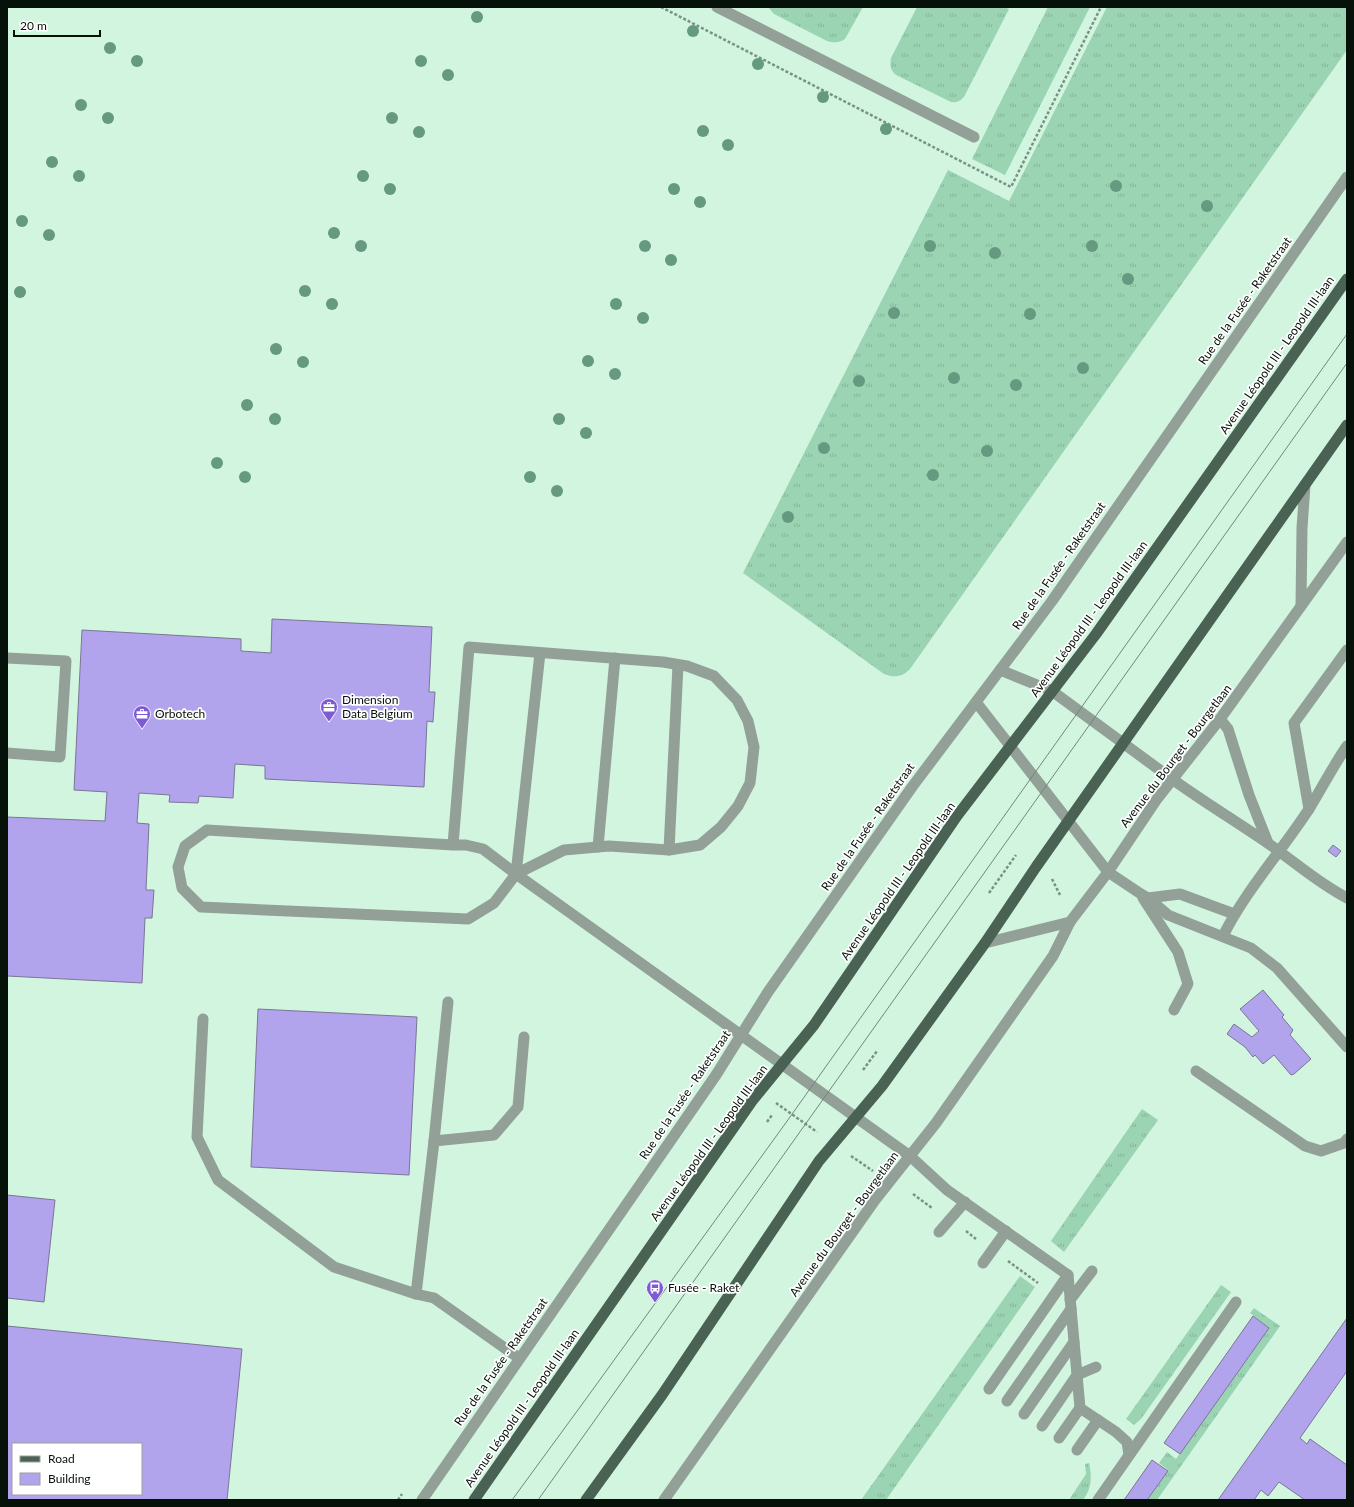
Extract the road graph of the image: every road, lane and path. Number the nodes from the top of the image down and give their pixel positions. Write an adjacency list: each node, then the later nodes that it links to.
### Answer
1 (717, 7): 2 (street)
2 (974, 137)
3 (1347, 177): 14 (street, Rue de la Fusée - Raketstraat)
4 (1347, 279): 15 (main road, Avenue Léopold III - Leopold III-laan)
5 (1347, 424): 6 (main road)
6 (1305, 484): 8 (street); 18 (main road)
7 (1347, 542): 8 (street, Avenue du Bourget - Bourgetlaan)
8 (1301, 606): 17 (street, Avenue du Bourget - Bourgetlaan)
9 (1347, 650): 23 (street)
10 (540, 652): 12 (street); 26 (street); 32 (street)
11 (7, 658): 21 (street)
12 (615, 658): 13 (street); 27 (street)
13 (678, 665): 28 (street); 28 (street)
14 (1000, 670): 15 (street); 16 (street, Rue de la Fusée - Raketstraat)
15 (1052, 691): 18 (street); 20 (main road, Avenue Léopold III - Leopold III-laan)
16 (976, 702): 20 (street); 45 (street, Rue de la Fusée - Raketstraat)
17 (1220, 719): 22 (street, Avenue du Bourget - Bourgetlaan); 25 (street)
18 (1123, 743): 22 (street); 24 (main road)
19 (1347, 746): 23 (street)
20 (1010, 747): 24 (street); 49 (main road, Avenue Léopold III - Leopold III-laan)
21 (7, 753)
22 (1172, 779): 25 (street); 31 (street, Avenue du Bourget - Bourgetlaan)
23 (1309, 809): 29 (street)
24 (1068, 821): 31 (street); 41 (main road)
25 (1268, 843): 29 (street)
26 (453, 845): 32 (street); 32 (street)
27 (598, 847): 28 (street); 32 (street)
28 (668, 850)
29 (1279, 851): 37 (street); 38 (street)
30 (1016, 855): 34 (path)
31 (1108, 872): 36 (street); 39 (street, Avenue du Bourget - Bourgetlaan)
32 (516, 874): 45 (street)
33 (1049, 874): 35 (path)
34 (989, 892)
35 (1060, 895)
36 (1144, 896): 38 (street); 40 (street); 43 (street)
37 (1347, 898)
38 (1234, 914): 40 (street)
39 (1070, 922): 41 (street); 59 (street, Avenue du Bourget - Bourgetlaan)
40 (1223, 936): 47 (street)
41 (985, 943): 54 (main road)
42 (448, 1002): 57 (street)
43 (1174, 1010)
44 (203, 1019): 69 (street)
45 (741, 1035): 49 (street); 73 (street, Rue de la Fusée - Raketstraat)
46 (524, 1037): 57 (street)
47 (1347, 1047)
48 (877, 1051): 50 (path)
49 (782, 1065): 52 (main road, Avenue Léopold III - Leopold III-laan); 54 (street)
50 (863, 1070)
51 (1196, 1071): 56 (street)
52 (760, 1091): 58 (path); 86 (main road, Avenue Léopold III - Leopold III-laan)
53 (772, 1115): 55 (path)
54 (856, 1117): 58 (main road); 59 (street)
55 (767, 1122)
56 (1347, 1139)
57 (434, 1141): 69 (street)
58 (833, 1144): 60 (path); 87 (main road)
59 (910, 1156): 60 (street, Avenue du Bourget - Bourgetlaan); 62 (street)
60 (888, 1182): 88 (street, Avenue du Bourget - Bourgetlaan)
61 (912, 1194): 63 (path)
62 (965, 1202): 64 (street); 65 (street)
63 (934, 1209)
64 (1006, 1231): 66 (street); 68 (street)
65 (939, 1232)
66 (982, 1263)
67 (1092, 1271): 71 (street)
68 (1068, 1275): 71 (street); 76 (street)
69 (416, 1294): 73 (street)
70 (1236, 1302): 84 (street)
71 (1071, 1304): 72 (street); 77 (street)
72 (1074, 1342): 75 (street); 79 (street)
73 (519, 1358): 85 (street, Rue de la Fusée - Raketstraat)
74 (1096, 1367): 75 (street)
75 (1078, 1375): 78 (street); 81 (street)
76 (989, 1389)
77 (1007, 1401)
78 (1080, 1408): 80 (street); 82 (street)
79 (1024, 1414)
80 (1098, 1420): 83 (street); 84 (street)
81 (1042, 1426)
82 (1059, 1438)
83 (1077, 1450)
84 (1129, 1455): 89 (street)
85 (422, 1500)
86 (474, 1500)
87 (586, 1500)
88 (664, 1500)
89 (1098, 1500)

